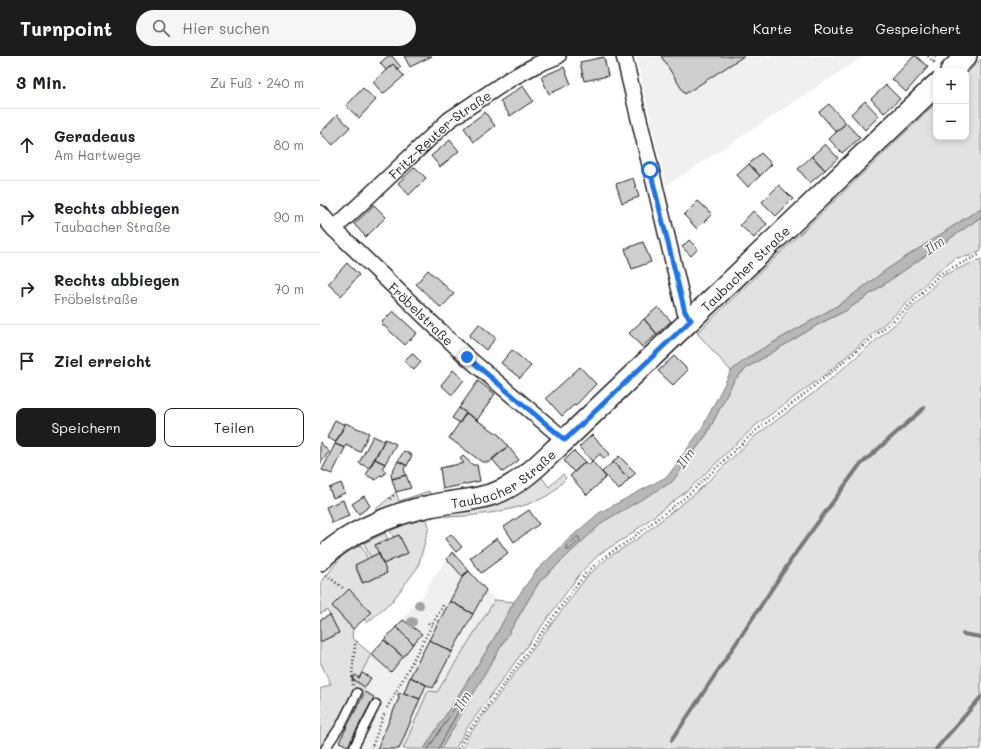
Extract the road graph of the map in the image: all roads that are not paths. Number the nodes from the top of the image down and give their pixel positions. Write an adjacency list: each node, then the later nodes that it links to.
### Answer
1 (558, 56): 7 (street, Fritz-Reuter-Straße)
2 (624, 56): 8 (street)
3 (966, 56): 4 (street, Taubacher Straße)
4 (944, 68)
5 (933, 77): 8 (street, Taubacher Straße)
6 (320, 213): 7 (street, Fröbelstraße)
7 (334, 229): 9 (street, Fröbelstraße)
8 (691, 320): 9 (street, Taubacher Straße)
9 (565, 440): 10 (street, Taubacher Straße)
10 (321, 559)
11 (355, 696): 13 (lane)
12 (376, 704): 14 (lane)
13 (325, 749)
14 (353, 749)

